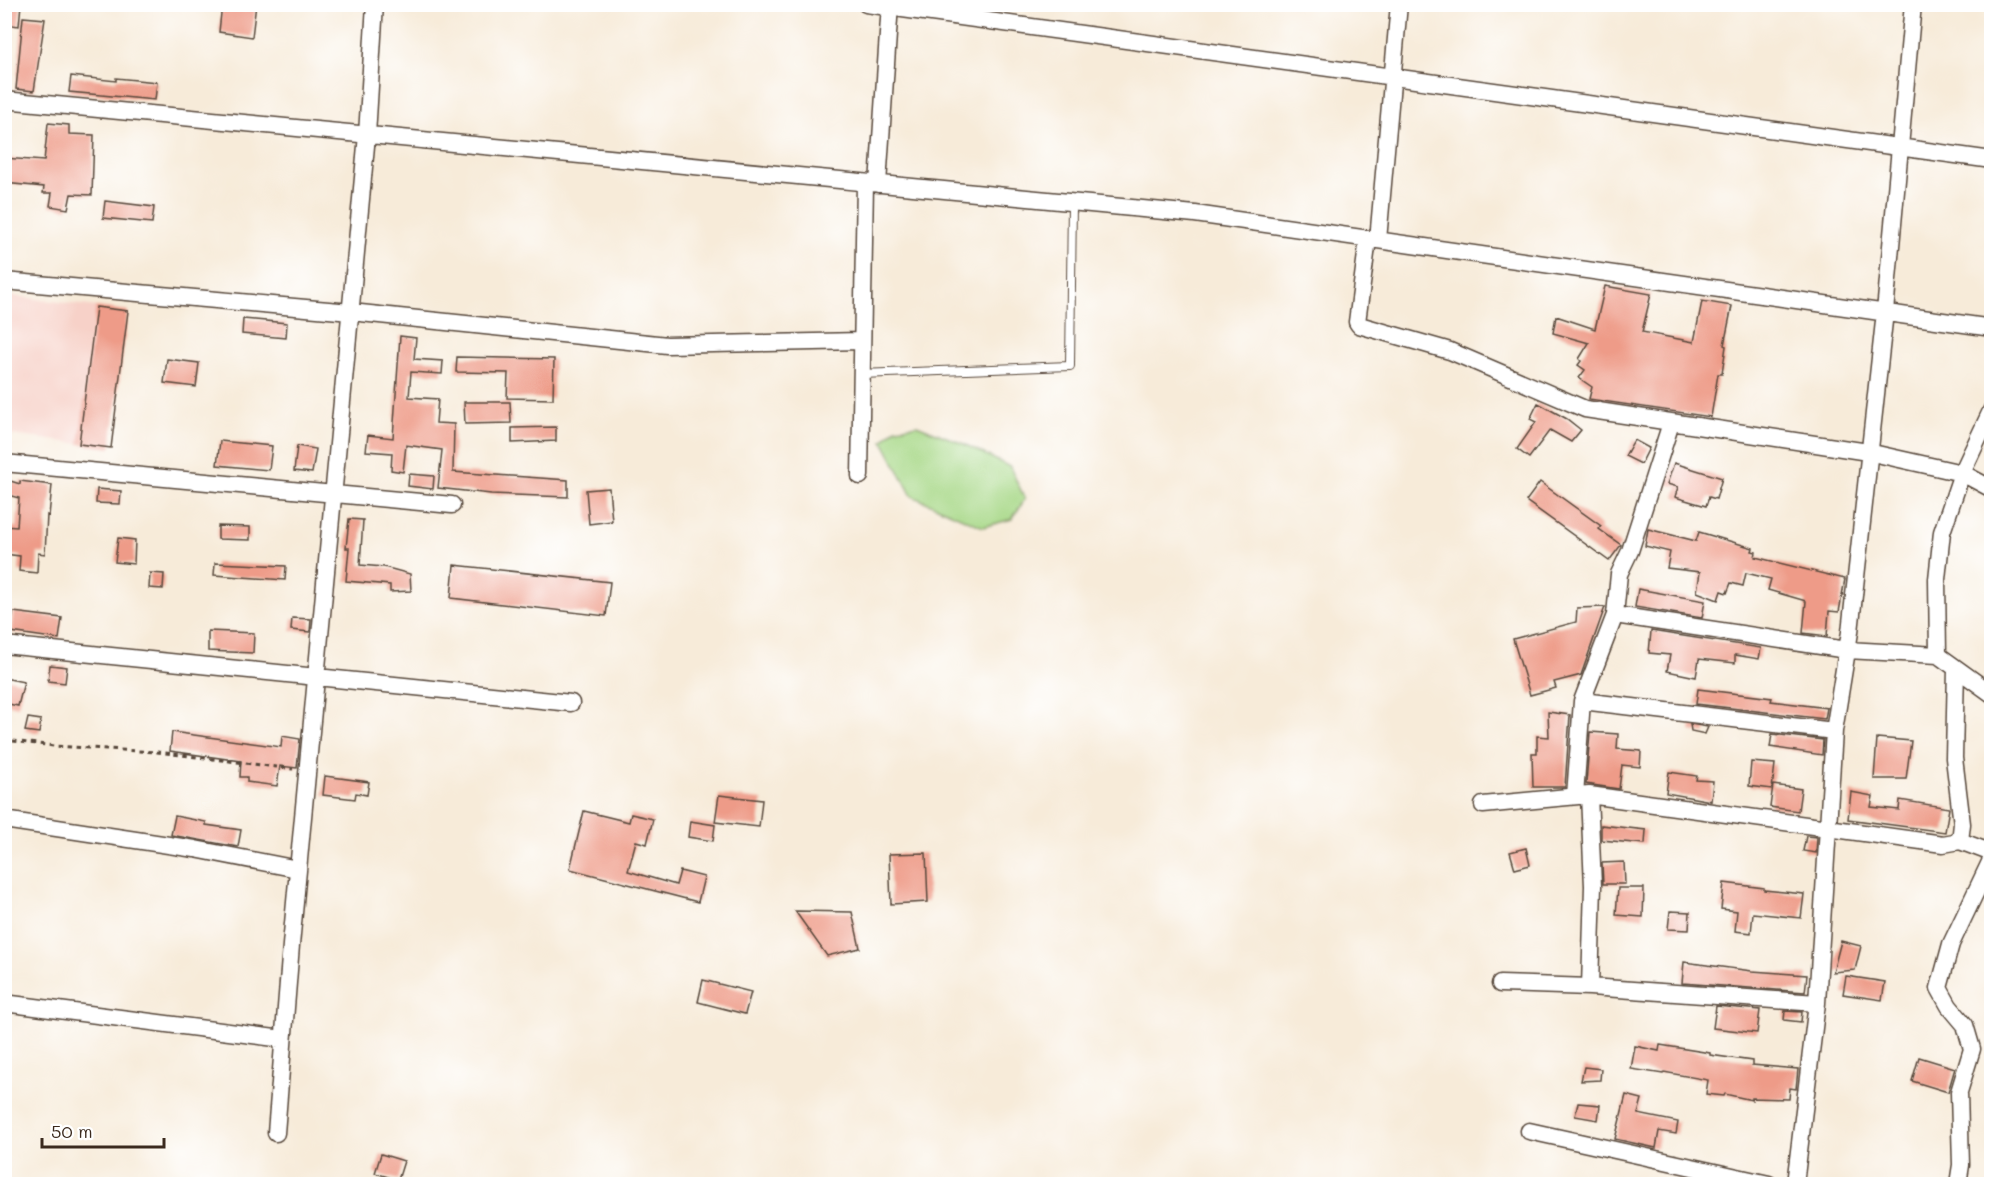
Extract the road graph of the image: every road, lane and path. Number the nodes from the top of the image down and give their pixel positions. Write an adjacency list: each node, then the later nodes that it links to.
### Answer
1 (375, 4): 8 (street)
2 (866, 4): 5 (street)
3 (1399, 4): 6 (street)
4 (1914, 4): 9 (street)
5 (890, 6): 6 (street); 11 (street)
6 (1392, 77): 9 (street); 13 (street)
7 (4, 100): 8 (street)
8 (367, 135): 11 (street); 15 (street)
9 (1901, 146): 10 (street); 16 (street)
10 (1992, 160)
11 (872, 183): 12 (street); 18 (street)
12 (1072, 203): 13 (street); 19 (lane)
13 (1373, 240): 16 (street); 21 (street)
14 (4, 281): 15 (street)
15 (351, 312): 18 (street); 27 (street)
16 (1885, 312): 17 (street); 22 (street)
17 (1992, 328)
18 (861, 341): 19 (street)
19 (861, 374): 25 (street)
20 (1992, 410): 24 (street)
21 (1671, 423): 22 (street); 29 (street)
22 (1868, 452): 24 (street); 31 (street)
23 (4, 463): 27 (street)
24 (1962, 473): 26 (street); 32 (street)
25 (860, 476)
26 (1992, 489)
27 (333, 494): 28 (street); 34 (street)
28 (452, 505)
29 (1615, 615): 31 (street); 36 (street)
30 (4, 645): 34 (street)
31 (1847, 650): 32 (street); 38 (street)
32 (1938, 655): 33 (street)
33 (1956, 668): 35 (street); 45 (street)
34 (316, 676): 37 (street); 40 (street)
35 (1992, 694)
36 (1582, 701): 38 (street); 41 (street)
37 (571, 703)
38 (1834, 731): 44 (street)
39 (4, 740): 40 (path)
40 (307, 771): 47 (street)
41 (1582, 795): 42 (street); 44 (street); 49 (street)
42 (1483, 805)
43 (4, 820): 47 (street)
44 (1829, 827): 45 (street); 51 (street)
45 (1960, 841): 46 (street)
46 (1992, 855): 57 (street)
47 (298, 869): 52 (street)
48 (1500, 984): 49 (street)
49 (1590, 987): 51 (street)
50 (4, 1003): 52 (street)
51 (1816, 1003): 56 (street)
52 (283, 1040): 54 (street)
53 (1529, 1131): 55 (street)
54 (276, 1133)
55 (1769, 1185)
56 (1795, 1185)
57 (1958, 1185)

